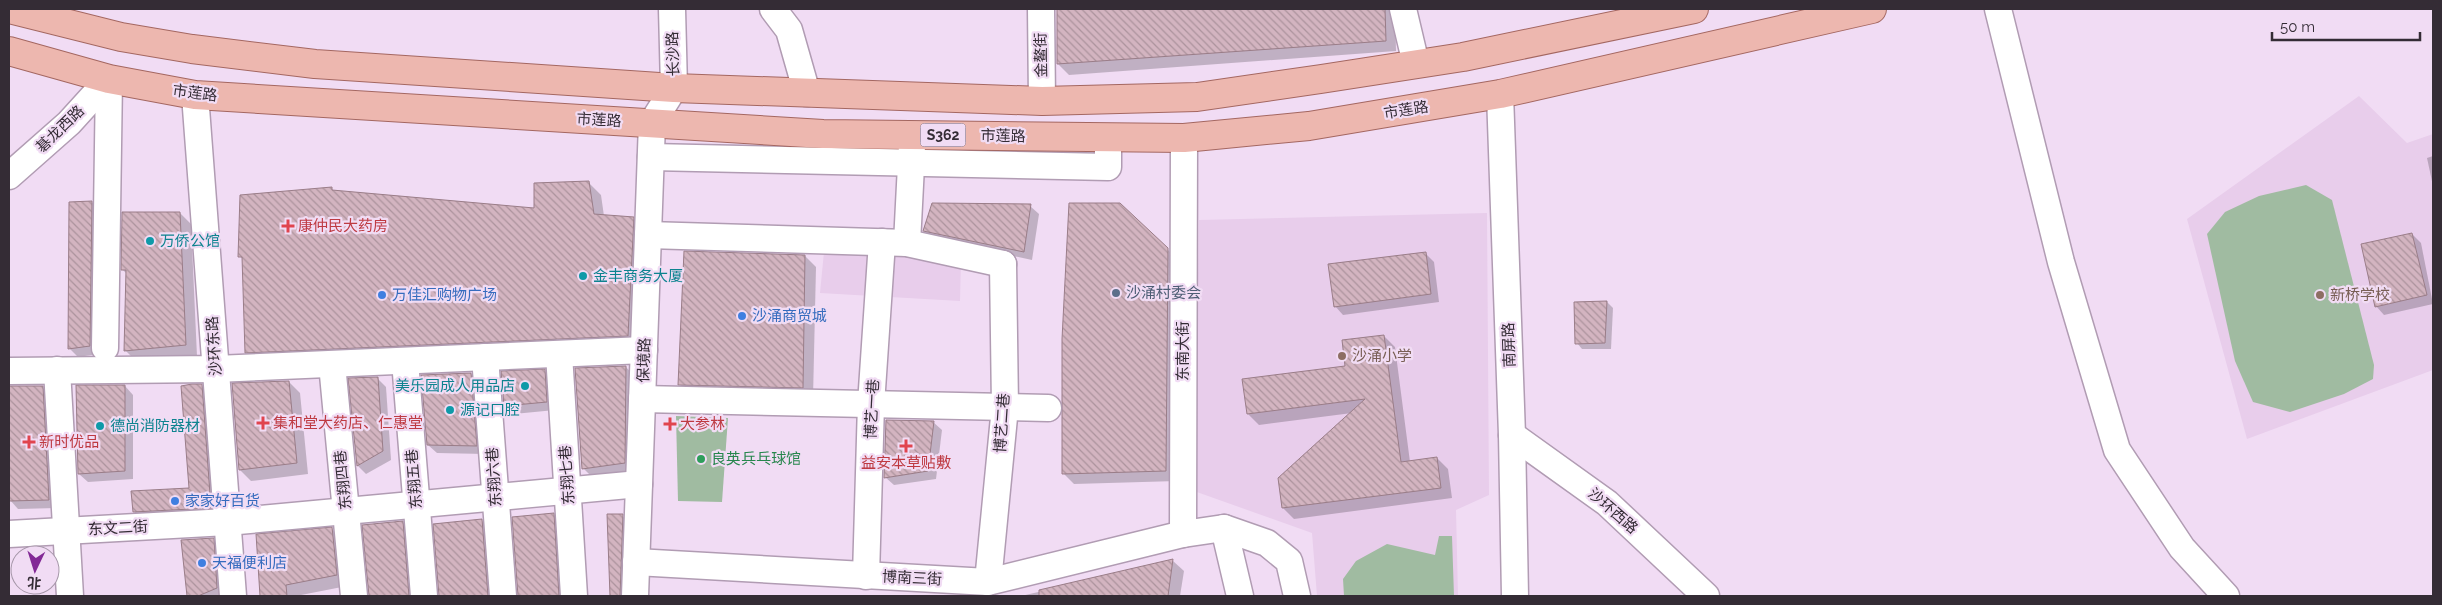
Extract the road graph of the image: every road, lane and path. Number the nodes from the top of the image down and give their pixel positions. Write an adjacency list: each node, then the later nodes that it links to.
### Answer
1 (9, 9): 12 (main road)
2 (672, 9): 12 (street, 长沙路)
3 (773, 9): 13 (street)
4 (1041, 9): 16 (street, 金鳌街)
5 (1403, 9): 10 (street)
6 (1694, 9): 10 (main road)
7 (1872, 9): 14 (main road, 市莲路 / S362)
8 (1998, 9): 59 (street)
9 (9, 51): 11 (main road, 市莲路 / S362)
10 (1416, 64): 16 (main road)
11 (109, 79): 15 (main road, 市莲路 / S362); 22 (street, 碁龙西路); 25 (street)
12 (674, 88): 13 (main road); 17 (street, 长沙路)
13 (807, 93): 16 (main road)
14 (1500, 94): 20 (main road, 市莲路 / S362); 38 (street, 南屏路)
15 (195, 95): 17 (main road, 市莲路 / S362); 31 (street, 沙环东路)
16 (1042, 102)
17 (652, 123): 18 (main road, 市莲路 / S362); 21 (street, 保境路)
18 (913, 135): 19 (main road, 市莲路 / S362); 24 (street, 博艺一巷)
19 (1108, 138): 20 (main road, 市莲路 / S362); 21 (street)
20 (1184, 138): 43 (street, 东南大街)
21 (651, 158): 23 (street, 保境路)
22 (9, 176)
23 (648, 235): 24 (street); 26 (street, 保境路)
24 (895, 242): 35 (street, 博艺一巷); 36 (street, 博艺二巷)
25 (105, 348)
26 (644, 350): 27 (street); 34 (street, 保境路)
27 (559, 354): 28 (street); 52 (street, 东翔七巷)
28 (485, 357): 29 (street); 51 (street, 东翔六巷)
29 (405, 361): 30 (street); 50 (street, 东翔五巷)
30 (332, 364): 31 (street); 49 (street, 东翔四巷)
31 (216, 369): 32 (street); 40 (street, 沙环东路)
32 (57, 370): 33 (street); 47 (street)
33 (9, 371)
34 (642, 399): 35 (street); 39 (street, 保境路)
35 (871, 404): 36 (street); 45 (street, 博艺一巷)
36 (1005, 407): 37 (street); 46 (street, 博艺二巷)
37 (1048, 408)
38 (1512, 435): 57 (street, 南屏路); 58 (street, 沙环西路)
39 (639, 484): 40 (street, 东文二街); 44 (street, 保境路)
40 (227, 522): 42 (street, 东文二街); 48 (street, 沙环东路)
41 (1224, 528): 43 (street, 博南三街); 55 (street); 56 (street)
42 (9, 534)
43 (1183, 534): 46 (street, 博南三街)
44 (636, 562): 45 (street, 博南三街); 53 (street, 保境路)
45 (866, 576): 46 (street, 博南三街)
46 (988, 582): 54 (street)
47 (70, 596)
48 (233, 596)
49 (354, 596)
50 (424, 596)
51 (502, 596)
52 (574, 596)
53 (635, 596)
54 (932, 596)
55 (1240, 596)
56 (1297, 596)
57 (1515, 596)
58 (1706, 596)
59 (2226, 596)

